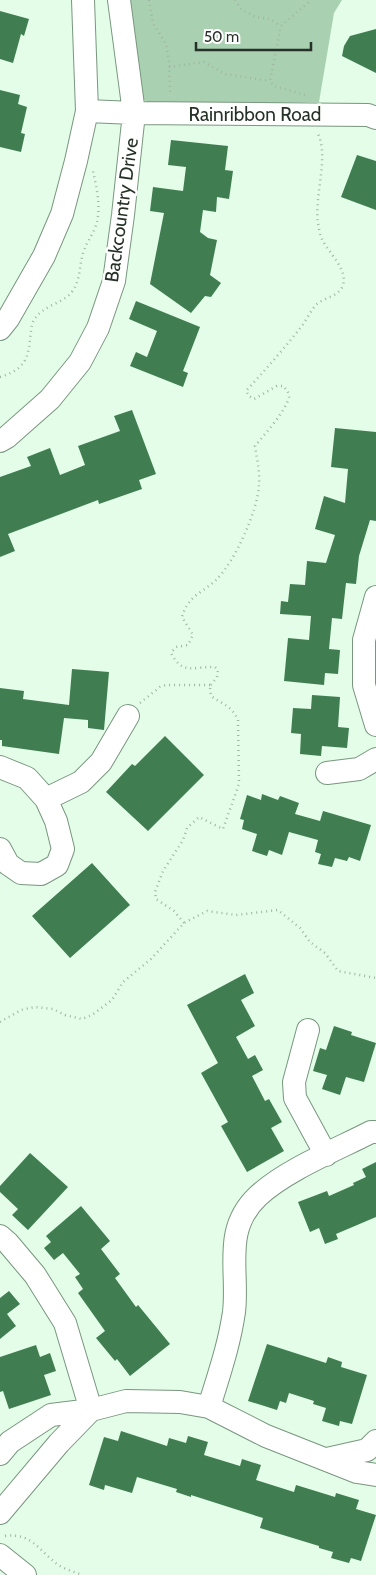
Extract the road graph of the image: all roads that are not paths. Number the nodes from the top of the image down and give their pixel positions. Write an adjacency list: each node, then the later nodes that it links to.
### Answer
1 (83, 0): 3 (street)
2 (119, 0): 4 (street, Backcountry Drive)
3 (87, 111): 4 (street, Rainribbon Road); 6 (street)
4 (134, 113): 5 (street, Rainribbon Road); 7 (street, Backcountry Drive)
5 (376, 118)
6 (0, 329)
7 (0, 441)
8 (375, 608): 10 (street)
9 (128, 716): 14 (street)
10 (376, 724)
11 (376, 759): 13 (street)
12 (0, 767): 14 (street)
13 (327, 773)
14 (46, 800): 15 (street)
15 (0, 848)
16 (308, 1030): 18 (street)
17 (376, 1132): 18 (street)
18 (326, 1155): 20 (street)
19 (0, 1236): 21 (street)
20 (209, 1407): 21 (street); 24 (street)
21 (91, 1410): 23 (street); 26 (street)
22 (376, 1441): 24 (street)
23 (0, 1454)
24 (327, 1459): 25 (street)
25 (376, 1475)
26 (0, 1513)
27 (0, 1546): 28 (street)
28 (25, 1575)

